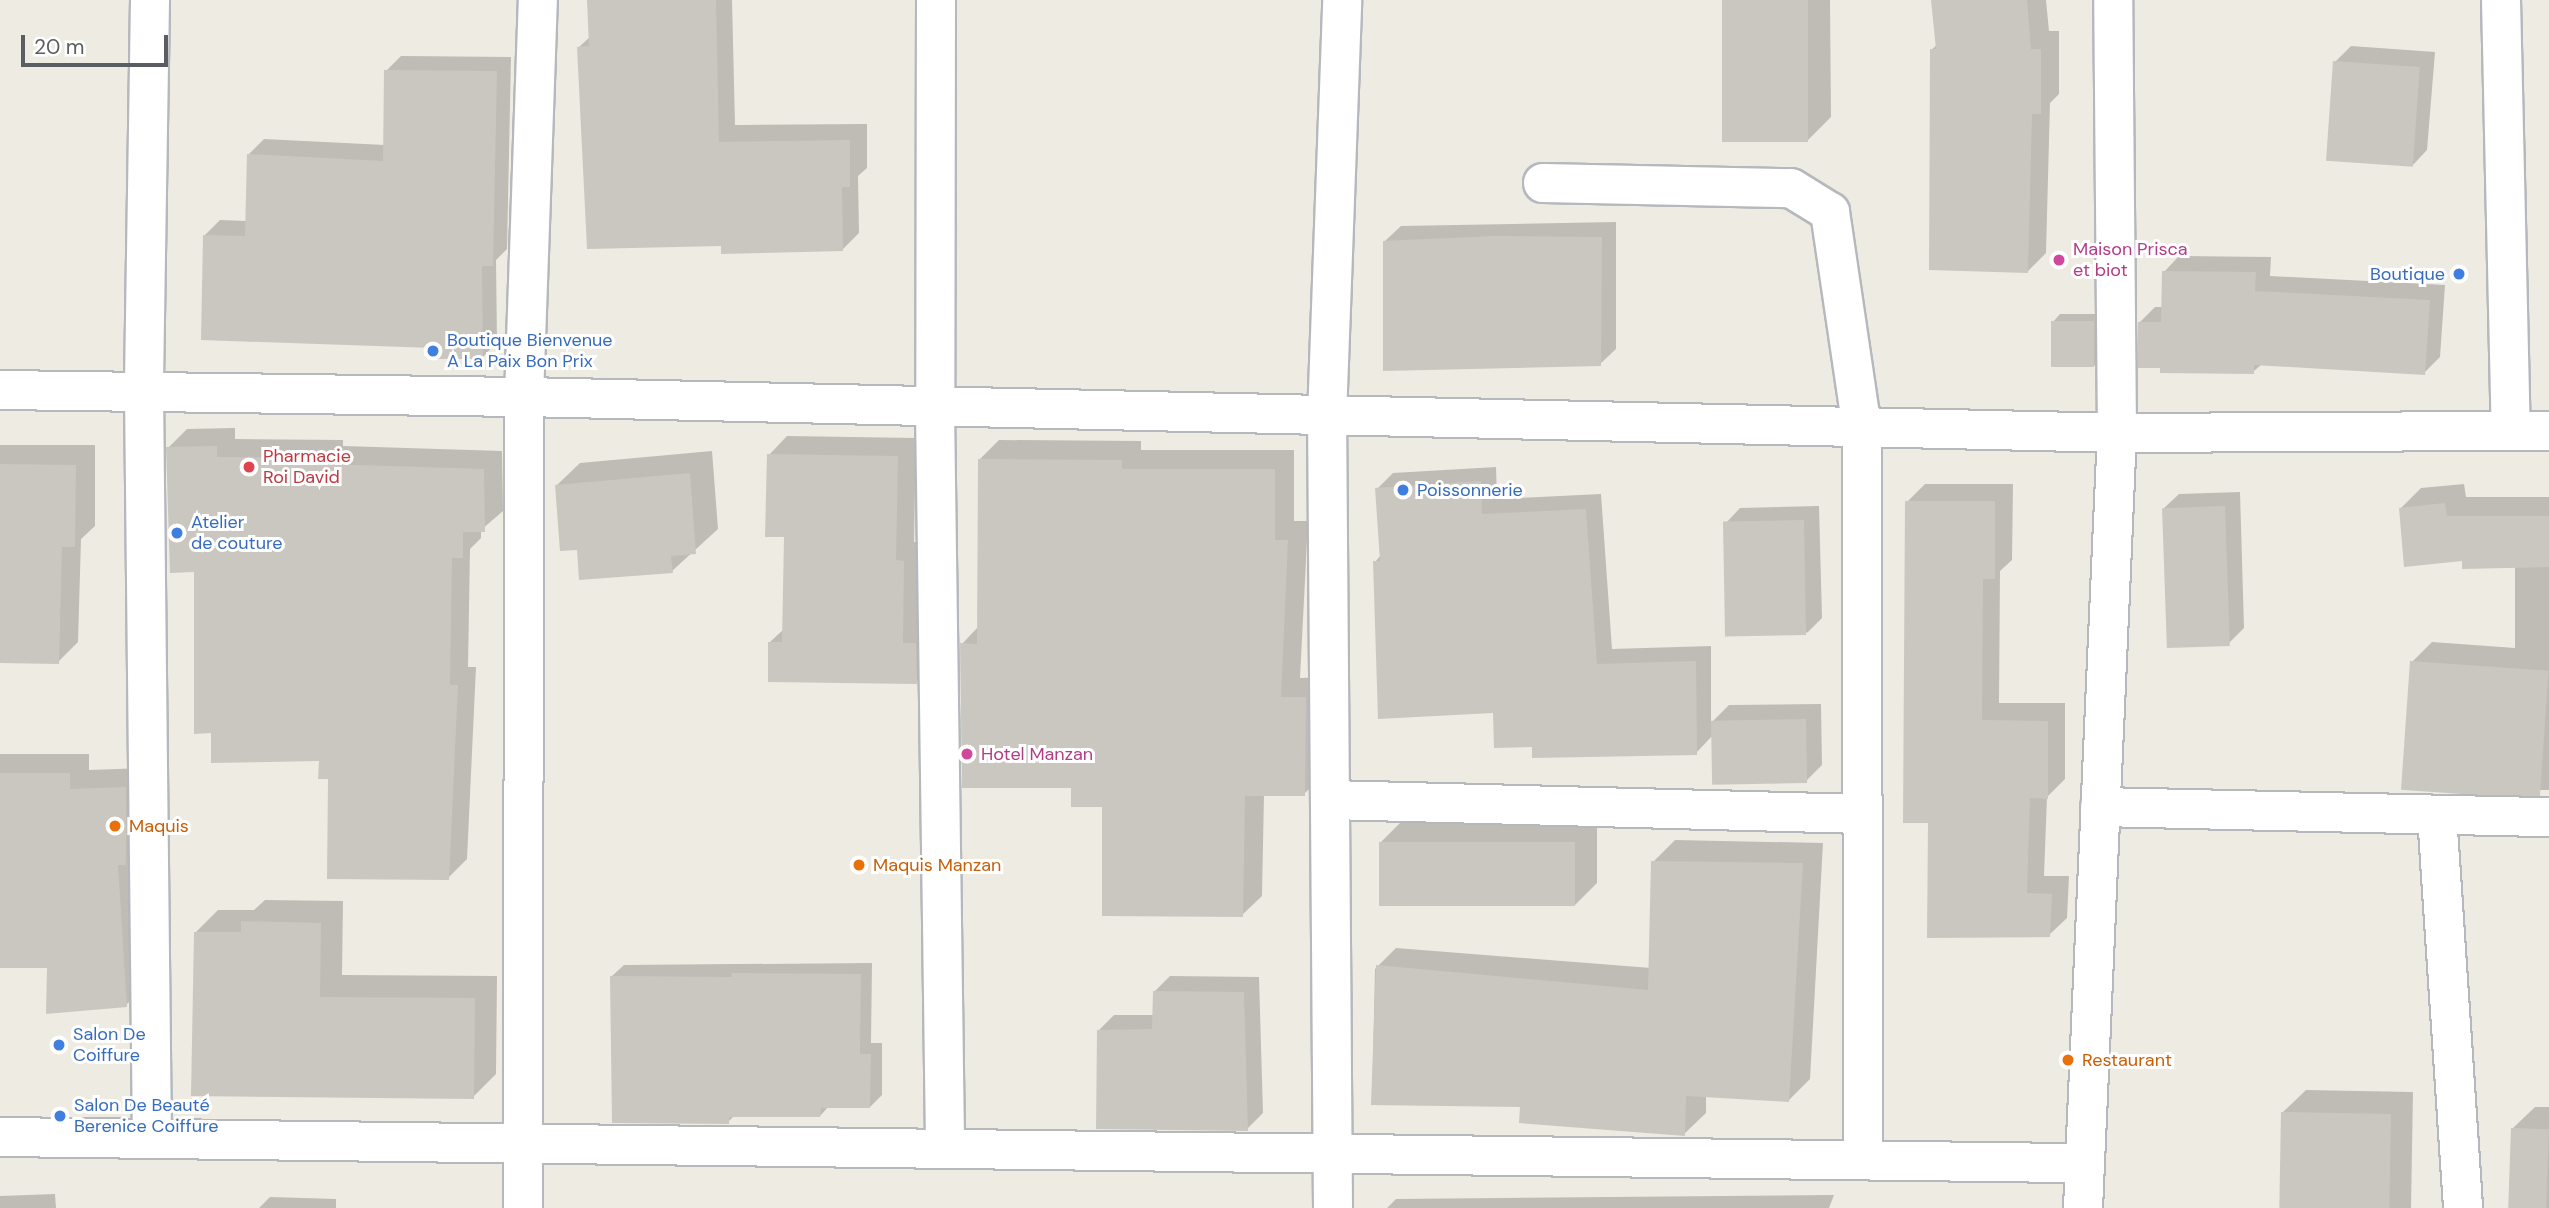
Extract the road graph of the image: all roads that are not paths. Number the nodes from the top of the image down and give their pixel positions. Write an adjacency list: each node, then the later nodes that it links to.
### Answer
1 (150, 0): 9 (street)
2 (538, 0): 10 (street)
3 (936, 0): 11 (street)
4 (1342, 0): 12 (street)
5 (2113, 0): 16 (street)
6 (2501, 0): 14 (street)
7 (1543, 184): 13 (street)
8 (0, 390): 9 (street)
9 (144, 392): 10 (street); 23 (street)
10 (524, 397): 11 (street); 24 (street)
11 (935, 408): 12 (street); 25 (street)
12 (1327, 417): 13 (street); 17 (street)
13 (1862, 428): 16 (street); 19 (street)
14 (2511, 431): 15 (street); 16 (street)
15 (2549, 431)
16 (2117, 433): 18 (street)
17 (1331, 800): 19 (street); 26 (street)
18 (2100, 807): 20 (street); 28 (street)
19 (1863, 814): 27 (street)
20 (2437, 815): 21 (street); 32 (street)
21 (2549, 817)
22 (0, 1138): 23 (street)
23 (152, 1139): 24 (street)
24 (522, 1143): 25 (street); 29 (street)
25 (945, 1147): 26 (street)
26 (1335, 1151): 27 (street); 30 (street)
27 (1863, 1160): 28 (street)
28 (2083, 1163): 31 (street)
29 (523, 1208)
30 (1334, 1208)
31 (2083, 1208)
32 (2463, 1208)

